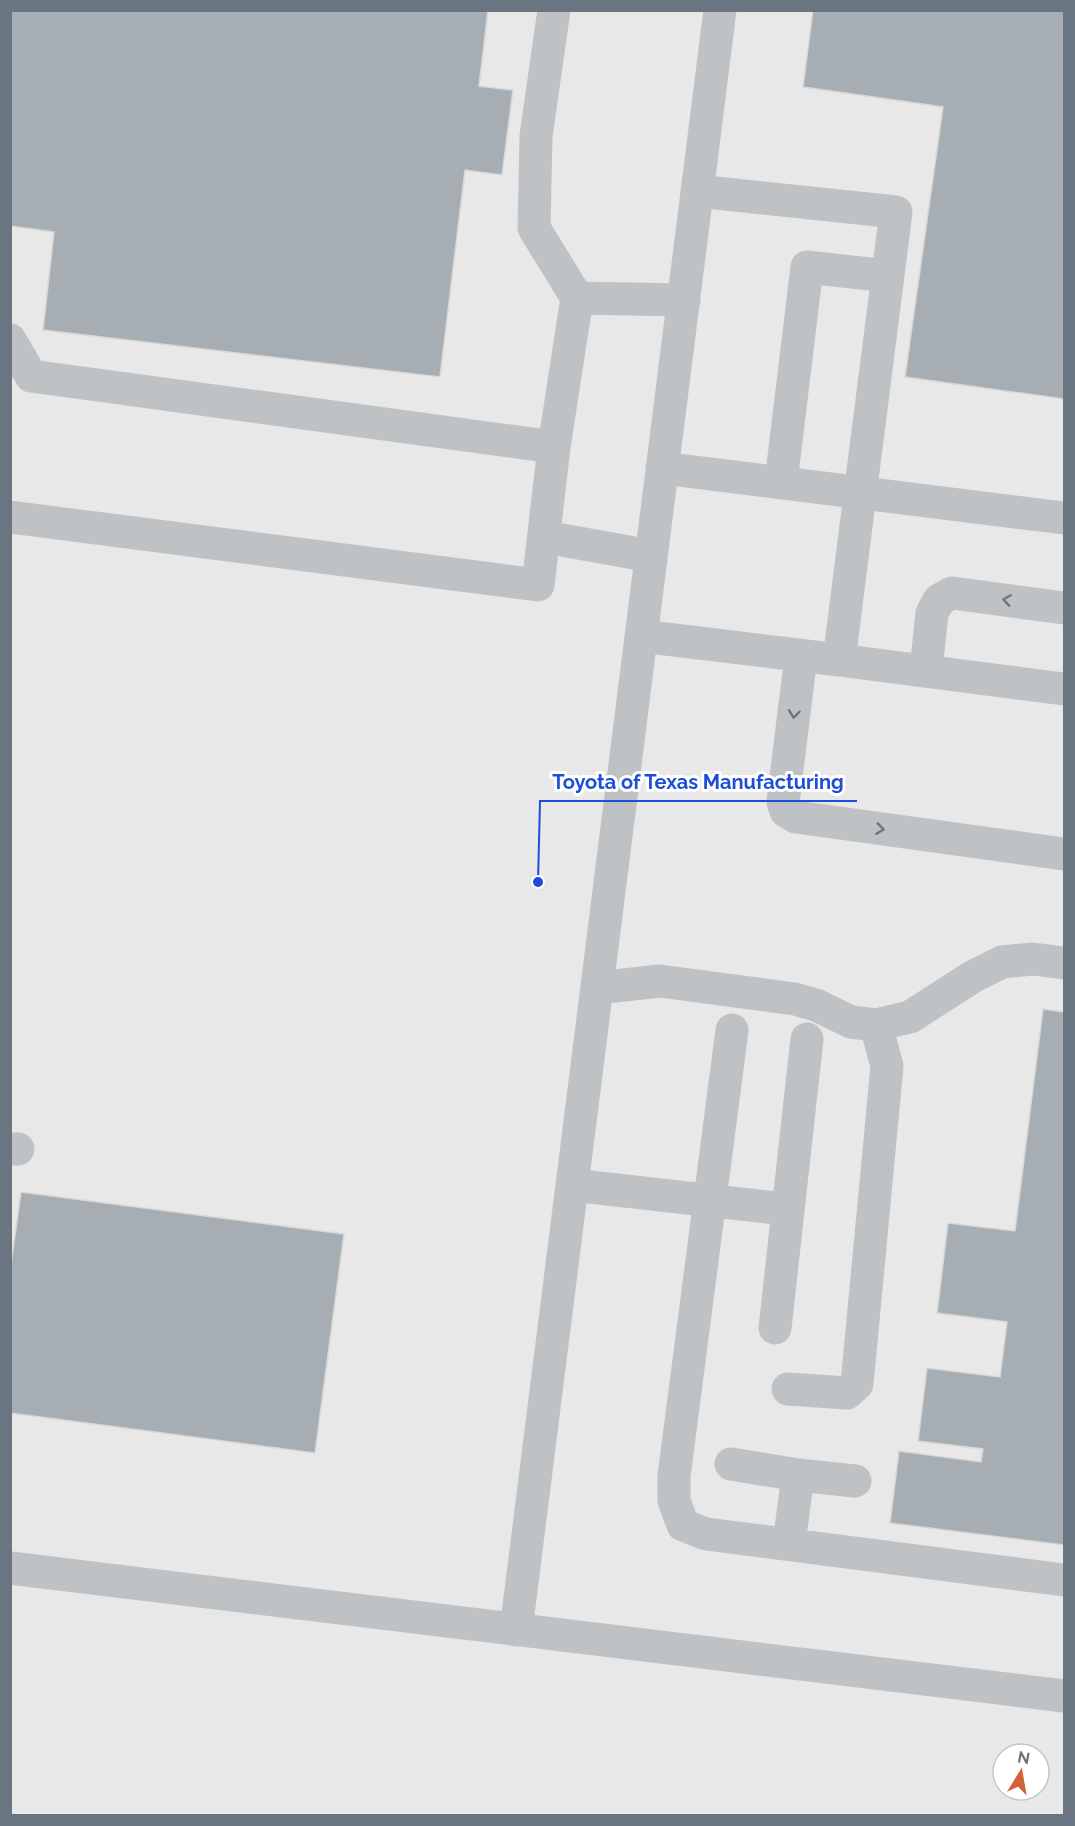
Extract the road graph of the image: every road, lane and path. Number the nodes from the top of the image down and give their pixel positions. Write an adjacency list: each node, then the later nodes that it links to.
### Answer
1 (554, 10): 5 (lane)
2 (720, 10): 3 (lane)
3 (697, 191): 4 (lane); 6 (lane)
4 (888, 276): 10 (lane); 11 (lane)
5 (577, 298): 6 (lane); 8 (lane)
6 (684, 300): 9 (lane)
7 (10, 340): 8 (lane)
8 (554, 447): 14 (lane)
9 (662, 468): 10 (lane); 15 (lane)
10 (782, 482): 11 (lane)
11 (862, 492): 13 (lane); 19 (lane)
12 (10, 518): 14 (lane)
13 (1065, 518)
14 (545, 537): 15 (lane)
15 (651, 556): 17 (lane)
16 (1065, 608): 20 (lane, one-way to 20)
17 (641, 636): 18 (lane); 24 (lane)
18 (801, 656): 19 (lane); 22 (lane, one-way to 22)
19 (839, 660): 20 (lane)
20 (926, 670): 21 (lane)
21 (1065, 688)
22 (1065, 854)
23 (1065, 963): 25 (lane)
24 (597, 988): 25 (lane); 28 (lane)
25 (876, 1025): 32 (lane)
26 (732, 1030): 29 (lane)
27 (807, 1039): 30 (lane)
28 (572, 1185): 29 (lane); 39 (lane)
29 (710, 1200): 30 (lane); 36 (lane)
30 (786, 1209): 31 (lane)
31 (775, 1328)
32 (788, 1389)
33 (731, 1464): 34 (lane)
34 (798, 1475): 35 (lane); 36 (lane)
35 (855, 1481)
36 (789, 1544): 38 (lane)
37 (10, 1568): 39 (lane)
38 (1065, 1580)
39 (516, 1630): 40 (lane)
40 (1065, 1696)

